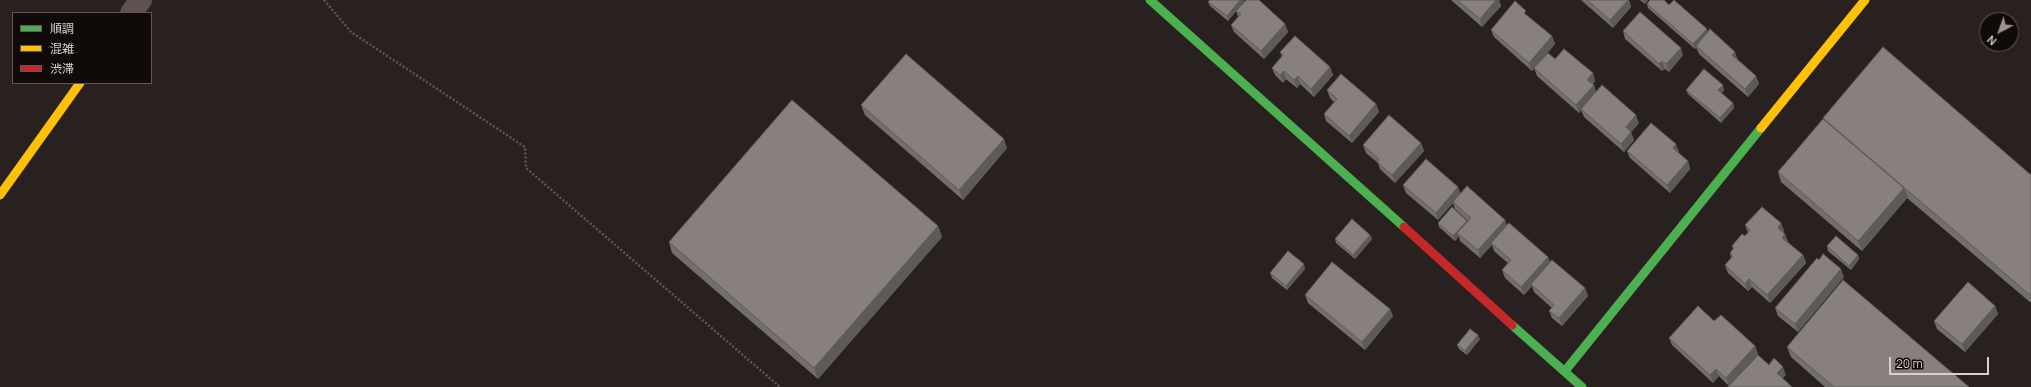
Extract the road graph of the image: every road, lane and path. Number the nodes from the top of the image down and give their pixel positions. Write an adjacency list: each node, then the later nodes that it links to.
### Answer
1 (141, 0): 5 (street)
2 (324, 0): 9 (path)
3 (1150, 0): 8 (street)
4 (1865, 0): 8 (street)
5 (132, 12)
6 (79, 84): 7 (street)
7 (0, 195)
8 (1565, 371): 10 (street)
9 (780, 387)
10 (1582, 387)

